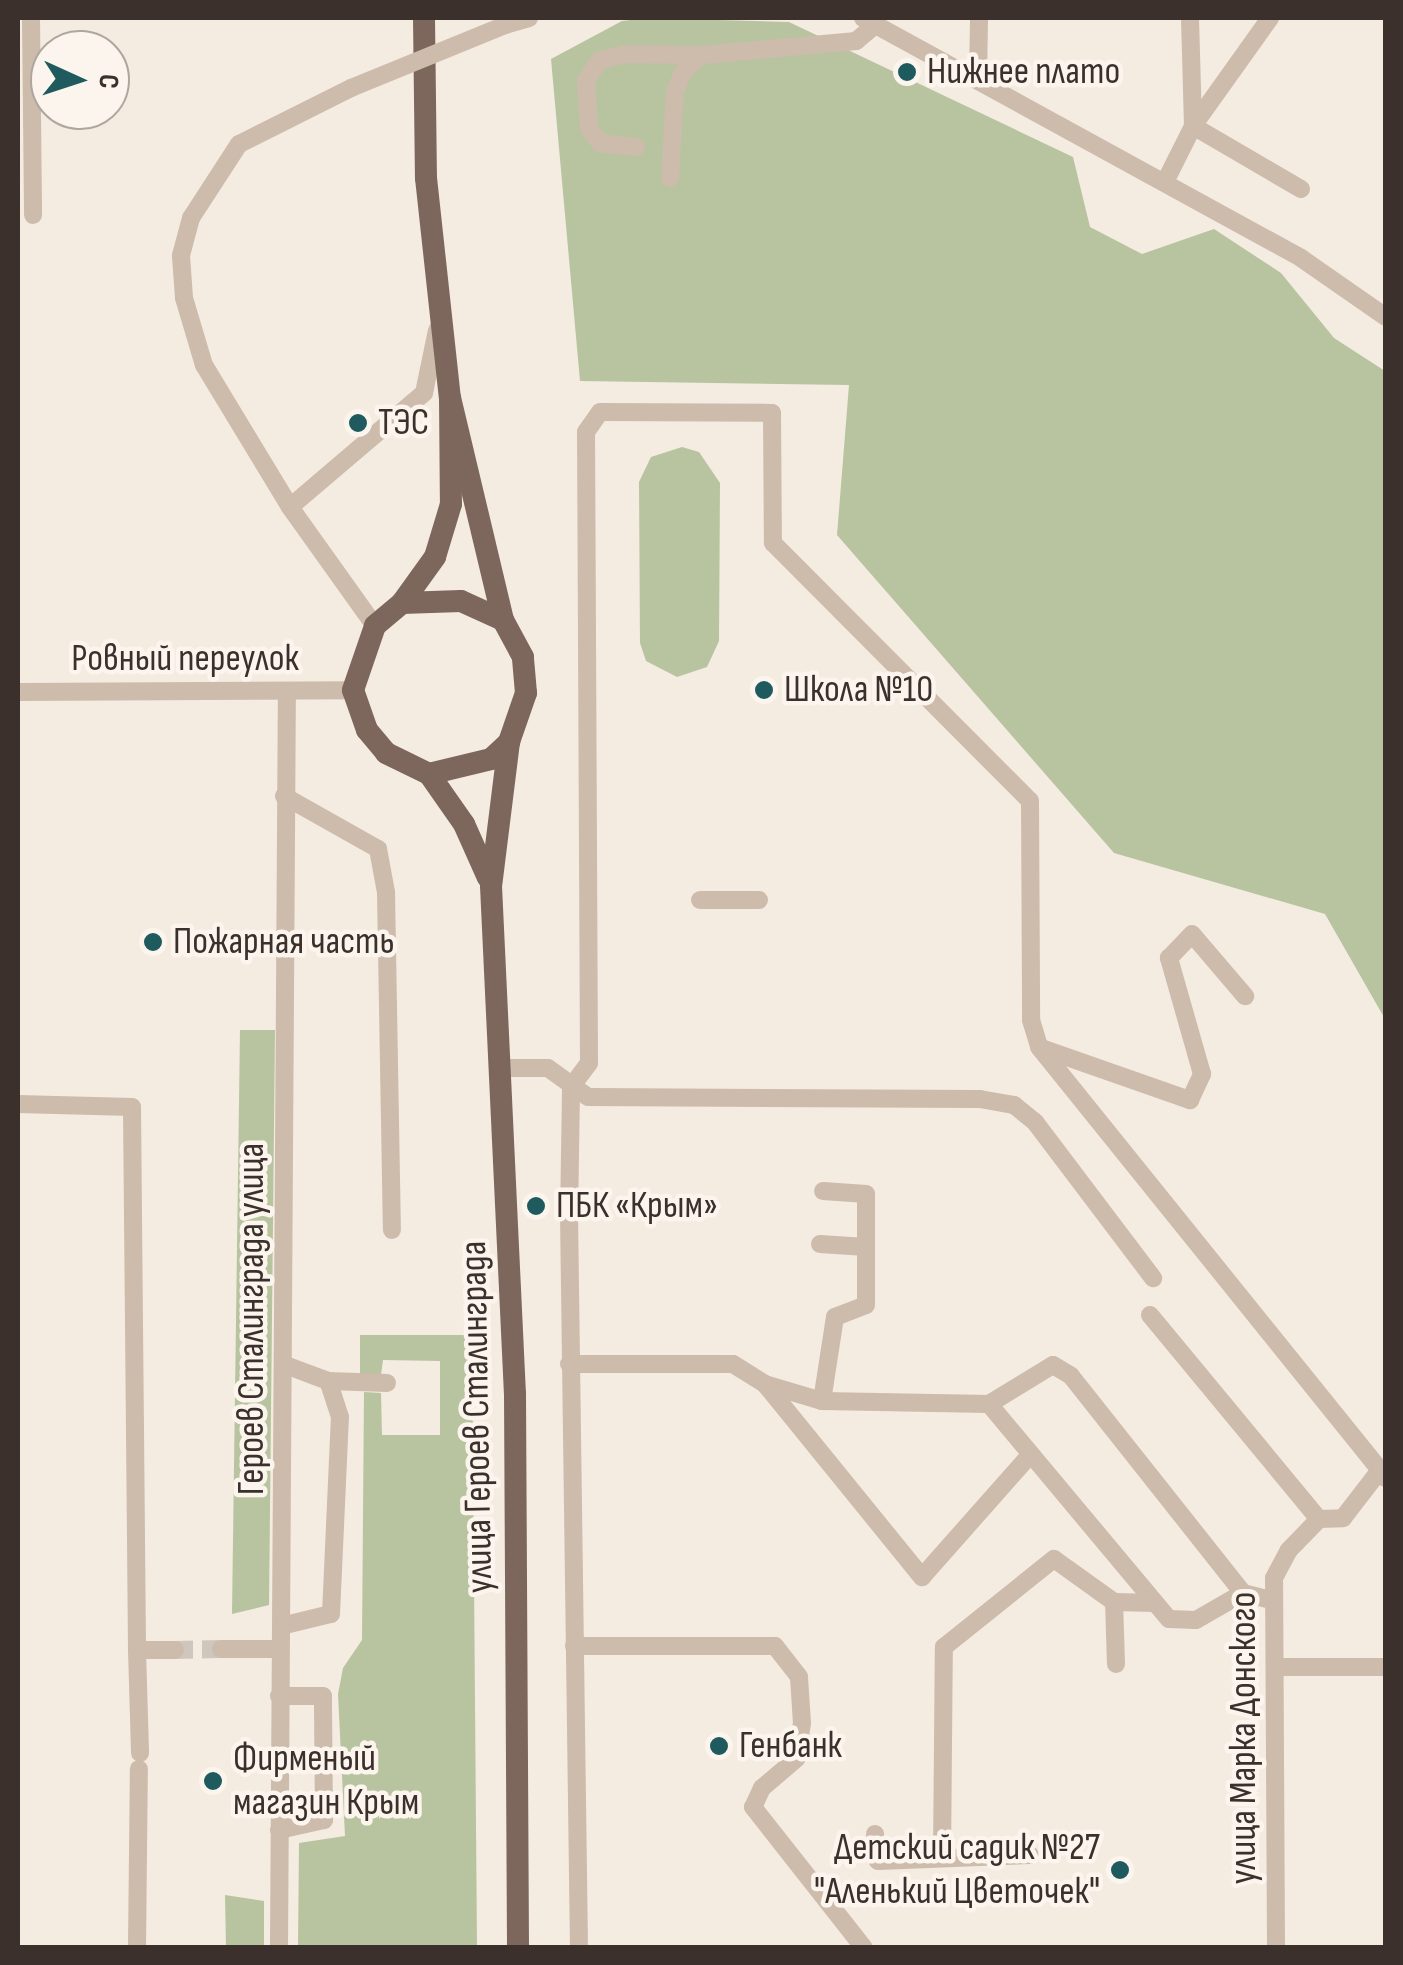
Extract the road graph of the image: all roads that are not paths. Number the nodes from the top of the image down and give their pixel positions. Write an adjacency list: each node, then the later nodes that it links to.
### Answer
1 (31, 18): 15 (street)
2 (424, 18): 16 (main road)
3 (529, 18): 19 (street, bridge)
4 (979, 18): 9 (street)
5 (1190, 18): 10 (street)
6 (1270, 18): 10 (street)
7 (869, 20): 8 (street); 9 (street)
8 (702, 55): 11 (street); 12 (street)
9 (978, 78): 13 (street)
10 (1193, 126): 13 (street); 14 (street)
11 (636, 147)
12 (670, 178)
13 (1165, 182): 17 (street)
14 (1301, 189)
15 (33, 215)
16 (440, 304): 18 (main road); 19 (street)
17 (1386, 317)
18 (450, 398): 20 (main road); 21 (main road)
19 (290, 507): 22 (street)
20 (402, 603): 21 (main road); 22 (main road)
21 (502, 620): 26 (main road)
22 (374, 626): 24 (main road)
23 (287, 690): 24 (street, Ровный переулок); 25 (street, Ровный переулок); 28 (street, Героев Сталинграда улица)
24 (352, 690): 27 (main road)
25 (18, 692)
26 (509, 742): 27 (main road); 29 (main road, улица Героев Сталинграда)
27 (428, 774): 29 (main road, улица Героев Сталинграда)
28 (284, 796): 38 (street); 44 (street, Героев Сталинграда улица)
29 (491, 886): 34 (main road, улица Героев Сталинграда)
30 (700, 900): 31 (street)
31 (759, 900)
32 (1245, 996): 33 (street)
33 (1039, 1047): 35 (street); 51 (street)
34 (501, 1068): 35 (street); 73 (main road, улица Героев Сталинграда)
35 (571, 1086): 41 (street); 43 (street)
36 (18, 1104): 60 (street)
37 (823, 1191): 40 (street)
38 (392, 1230)
39 (820, 1244): 40 (street)
40 (866, 1246): 48 (street)
41 (1153, 1278)
42 (1150, 1315): 52 (street)
43 (569, 1364): 47 (street); 58 (street)
44 (288, 1366): 45 (street); 57 (street, Героев Сталинграда улица)
45 (328, 1381): 46 (street); 57 (street)
46 (387, 1383)
47 (765, 1384): 48 (street); 50 (street)
48 (822, 1402): 49 (street)
49 (989, 1404): 50 (street); 53 (street)
50 (1030, 1454): 56 (street)
51 (1383, 1474): 52 (street, улица Марка Донского)
52 (1319, 1519): 54 (street, улица Марка Донского)
53 (1243, 1593): 54 (street); 56 (street)
54 (1274, 1601): 64 (street, улица Марка Донского)
55 (1114, 1602): 56 (street); 63 (street); 70 (street)
56 (1154, 1603)
57 (281, 1626): 59 (street, Героев Сталинграда улица)
58 (574, 1646): 74 (street); 75 (street)
59 (280, 1648): 62 (street); 66 (street, Героев Сталинграда улица)
60 (137, 1650): 61 (street); 71 (street)
61 (176, 1650)
62 (221, 1650)
63 (1116, 1664)
64 (1275, 1667): 65 (street); 76 (street, улица Марка Донского)
65 (1386, 1667)
66 (279, 1696): 67 (street, Героев Сталинграда улица); 67 (street)
67 (279, 1830): 72 (street, Героев Сталинграда улица)
68 (876, 1834): 70 (street)
69 (1030, 1855): 70 (street)
70 (942, 1858)
71 (136, 1948)
72 (279, 1948)
73 (518, 1948)
74 (579, 1948)
75 (864, 1948)
76 (1276, 1948)

